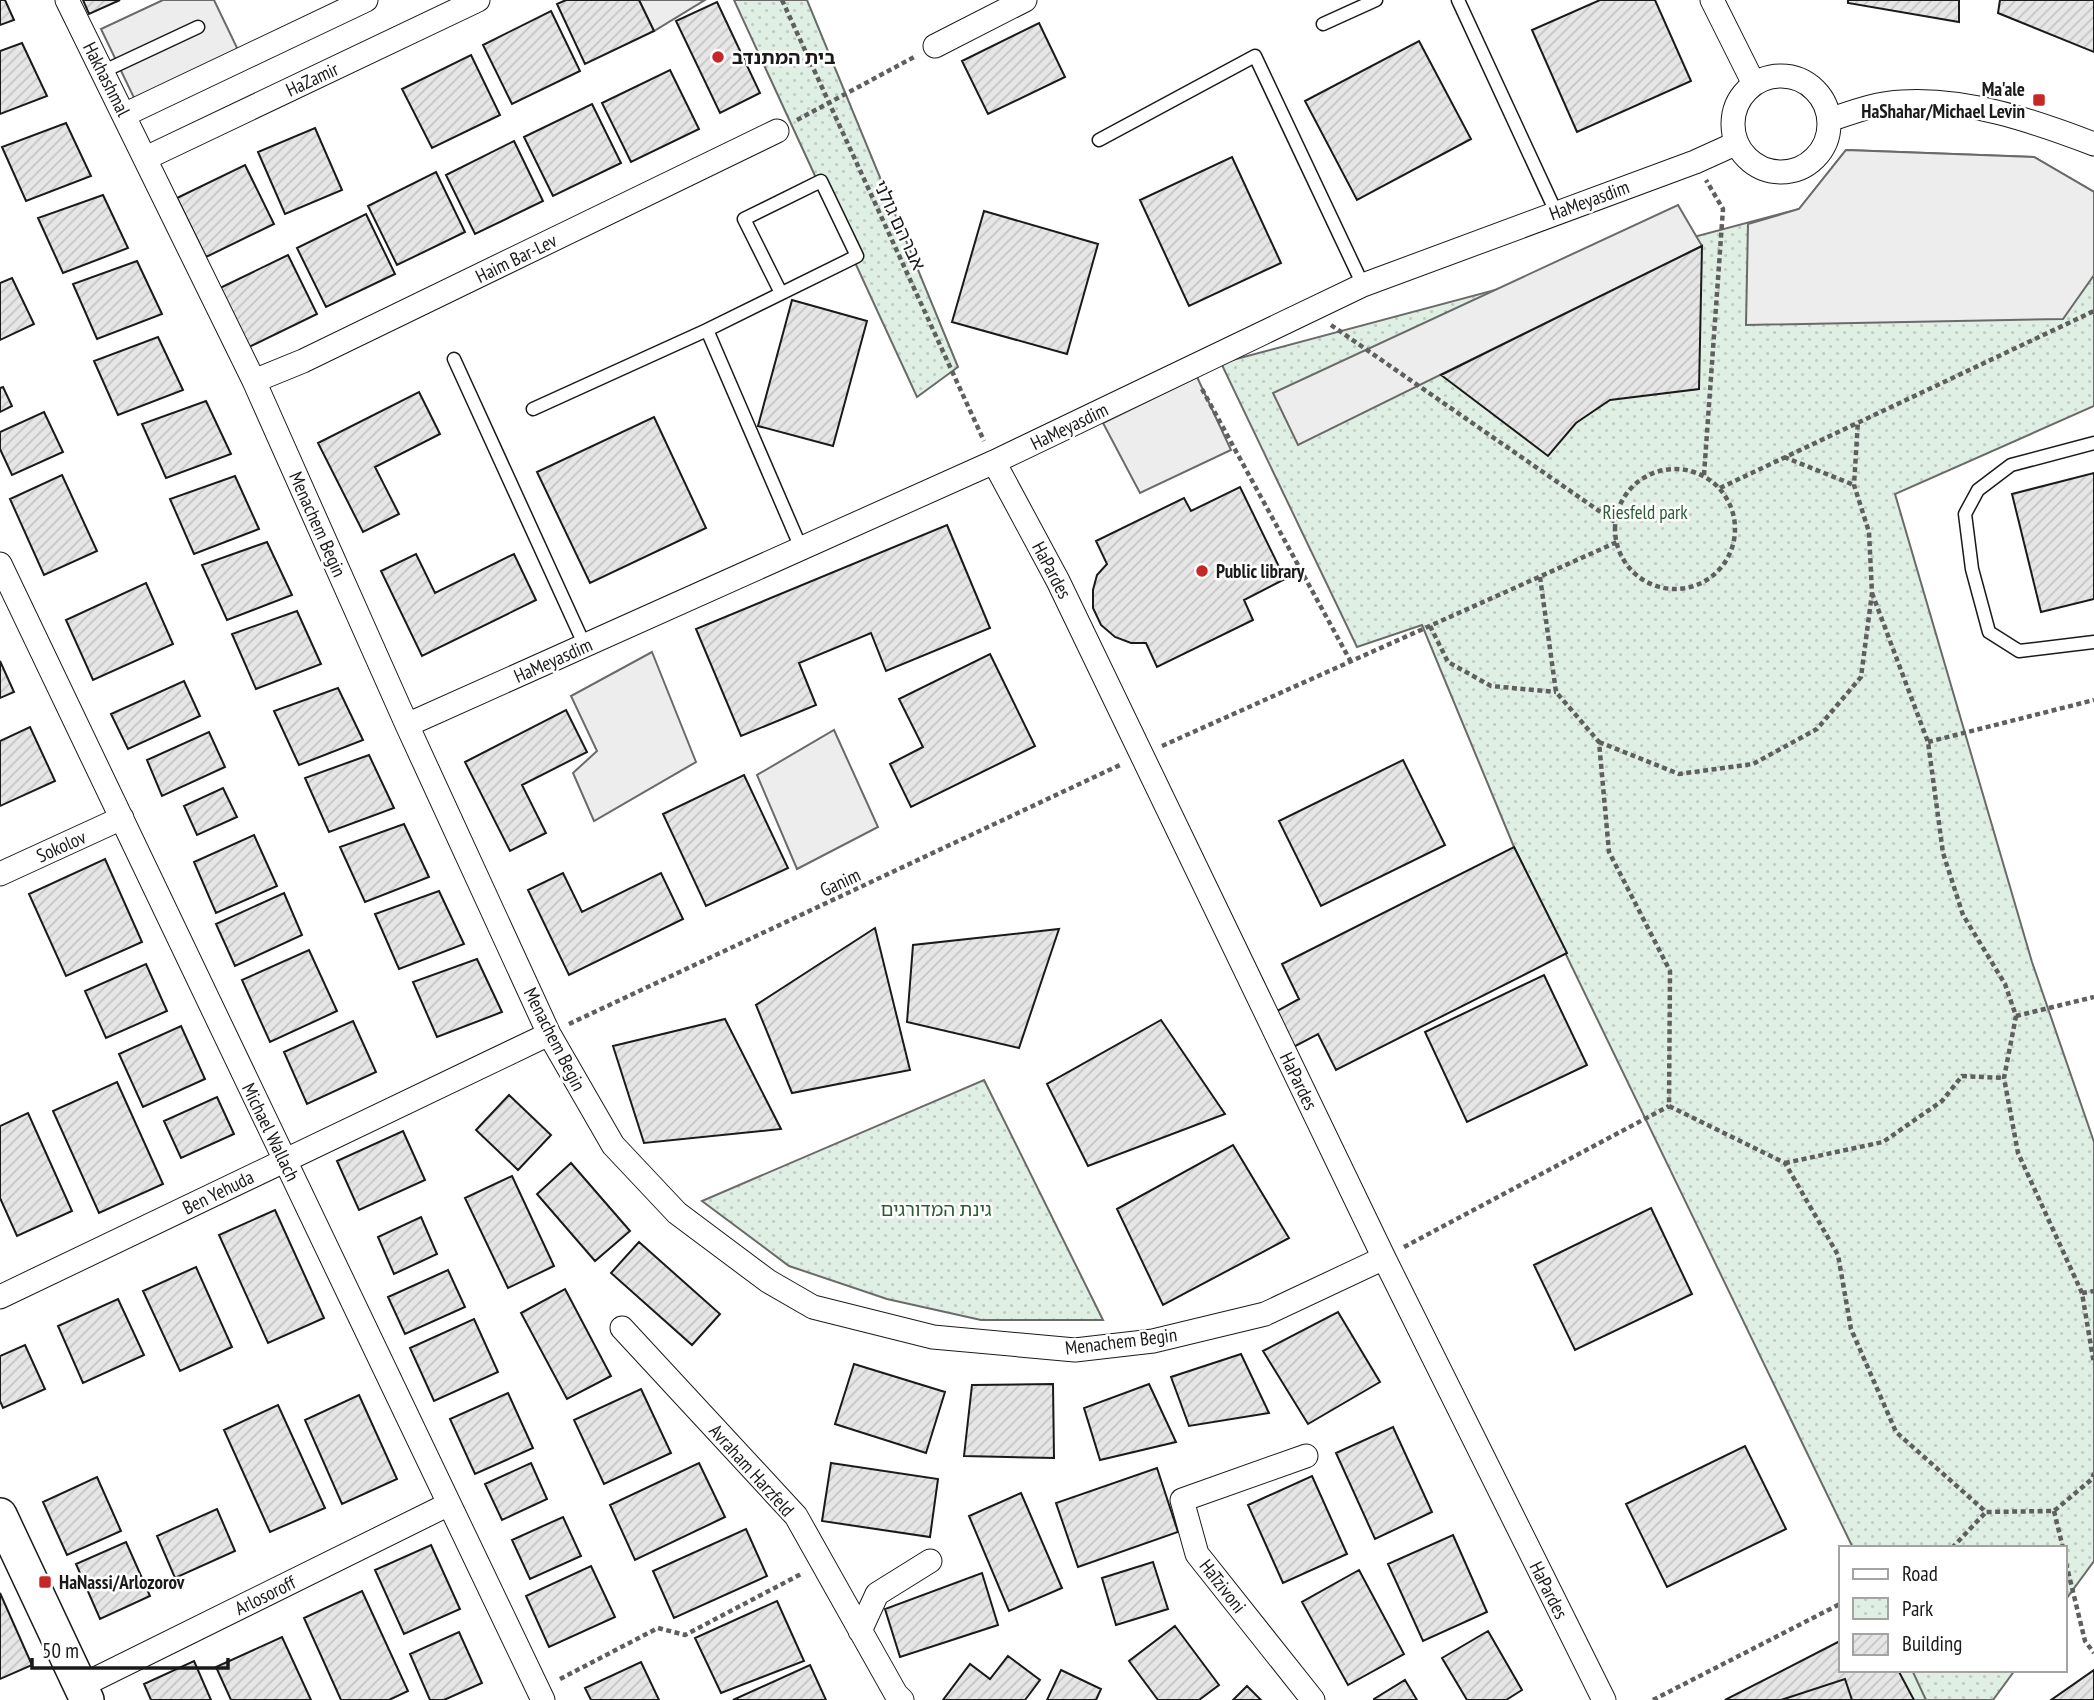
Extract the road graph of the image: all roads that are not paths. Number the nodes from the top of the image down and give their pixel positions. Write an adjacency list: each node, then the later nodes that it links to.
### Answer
1 (67, 0): 11 (street, Hakhashmal)
2 (366, 0): 13 (street)
3 (478, 0): 19 (street, HaZamir)
4 (1025, 0): 10 (street)
5 (1376, 0): 8 (lane)
6 (1458, 0): 20 (lane)
7 (1712, 0): 12 (street)
8 (1323, 24)
9 (198, 27): 11 (lane)
10 (935, 46)
11 (102, 72): 13 (street, Hakhashmal)
12 (1754, 84): 14 (street); 17 (street)
13 (124, 115): 19 (street, Hakhashmal)
14 (1829, 120): 17 (street); 18 (street)
15 (777, 131): 25 (street, Haim Bar-Lev)
16 (1099, 140): 21 (lane)
17 (1737, 143): 20 (street, HaMeyasdim)
18 (2094, 144)
19 (146, 158): 25 (street, Menachem Begin)
20 (1556, 212): 21 (street, HaMeyasdim)
21 (1363, 285): 28 (street, HaMeyasdim)
22 (781, 293): 22 (lane); 23 (lane)
23 (707, 330): 26 (lane); 29 (lane)
24 (454, 359): 32 (lane)
25 (254, 381): 33 (street, Menachem Begin)
26 (533, 409)
27 (2094, 443): 31 (lane)
28 (994, 462): 29 (street, HaMeyasdim); 38 (street, HaPardes)
29 (802, 548): 32 (street, HaMeyasdim)
30 (0, 564): 34 (street, Michael Wallach)
31 (2094, 642)
32 (585, 646): 33 (street, HaMeyasdim)
33 (407, 725): 36 (street, Menachem Begin)
34 (122, 818): 35 (street, Sokolov); 37 (street, Michael Wallach)
35 (0, 874)
36 (549, 1034): 37 (street, Ben Yehuda); 38 (street, Menachem Begin)
37 (285, 1160): 39 (street, Ben Yehuda); 42 (street, Michael Wallach)
38 (1384, 1258): 50 (street, HaPardes)
39 (0, 1297)
40 (622, 1328): 45 (street, Avraham Harzfeld)
41 (1306, 1456): 49 (street, HaTzivoni)
42 (449, 1504): 46 (street, Arlosoroff); 47 (street, Michael Wallach)
43 (0, 1515): 46 (street)
44 (930, 1561): 45 (street)
45 (860, 1631): 48 (street, Avraham Harzfeld)
46 (84, 1693)
47 (540, 1695)
48 (902, 1700)
49 (1313, 1700)
50 (1604, 1700)

